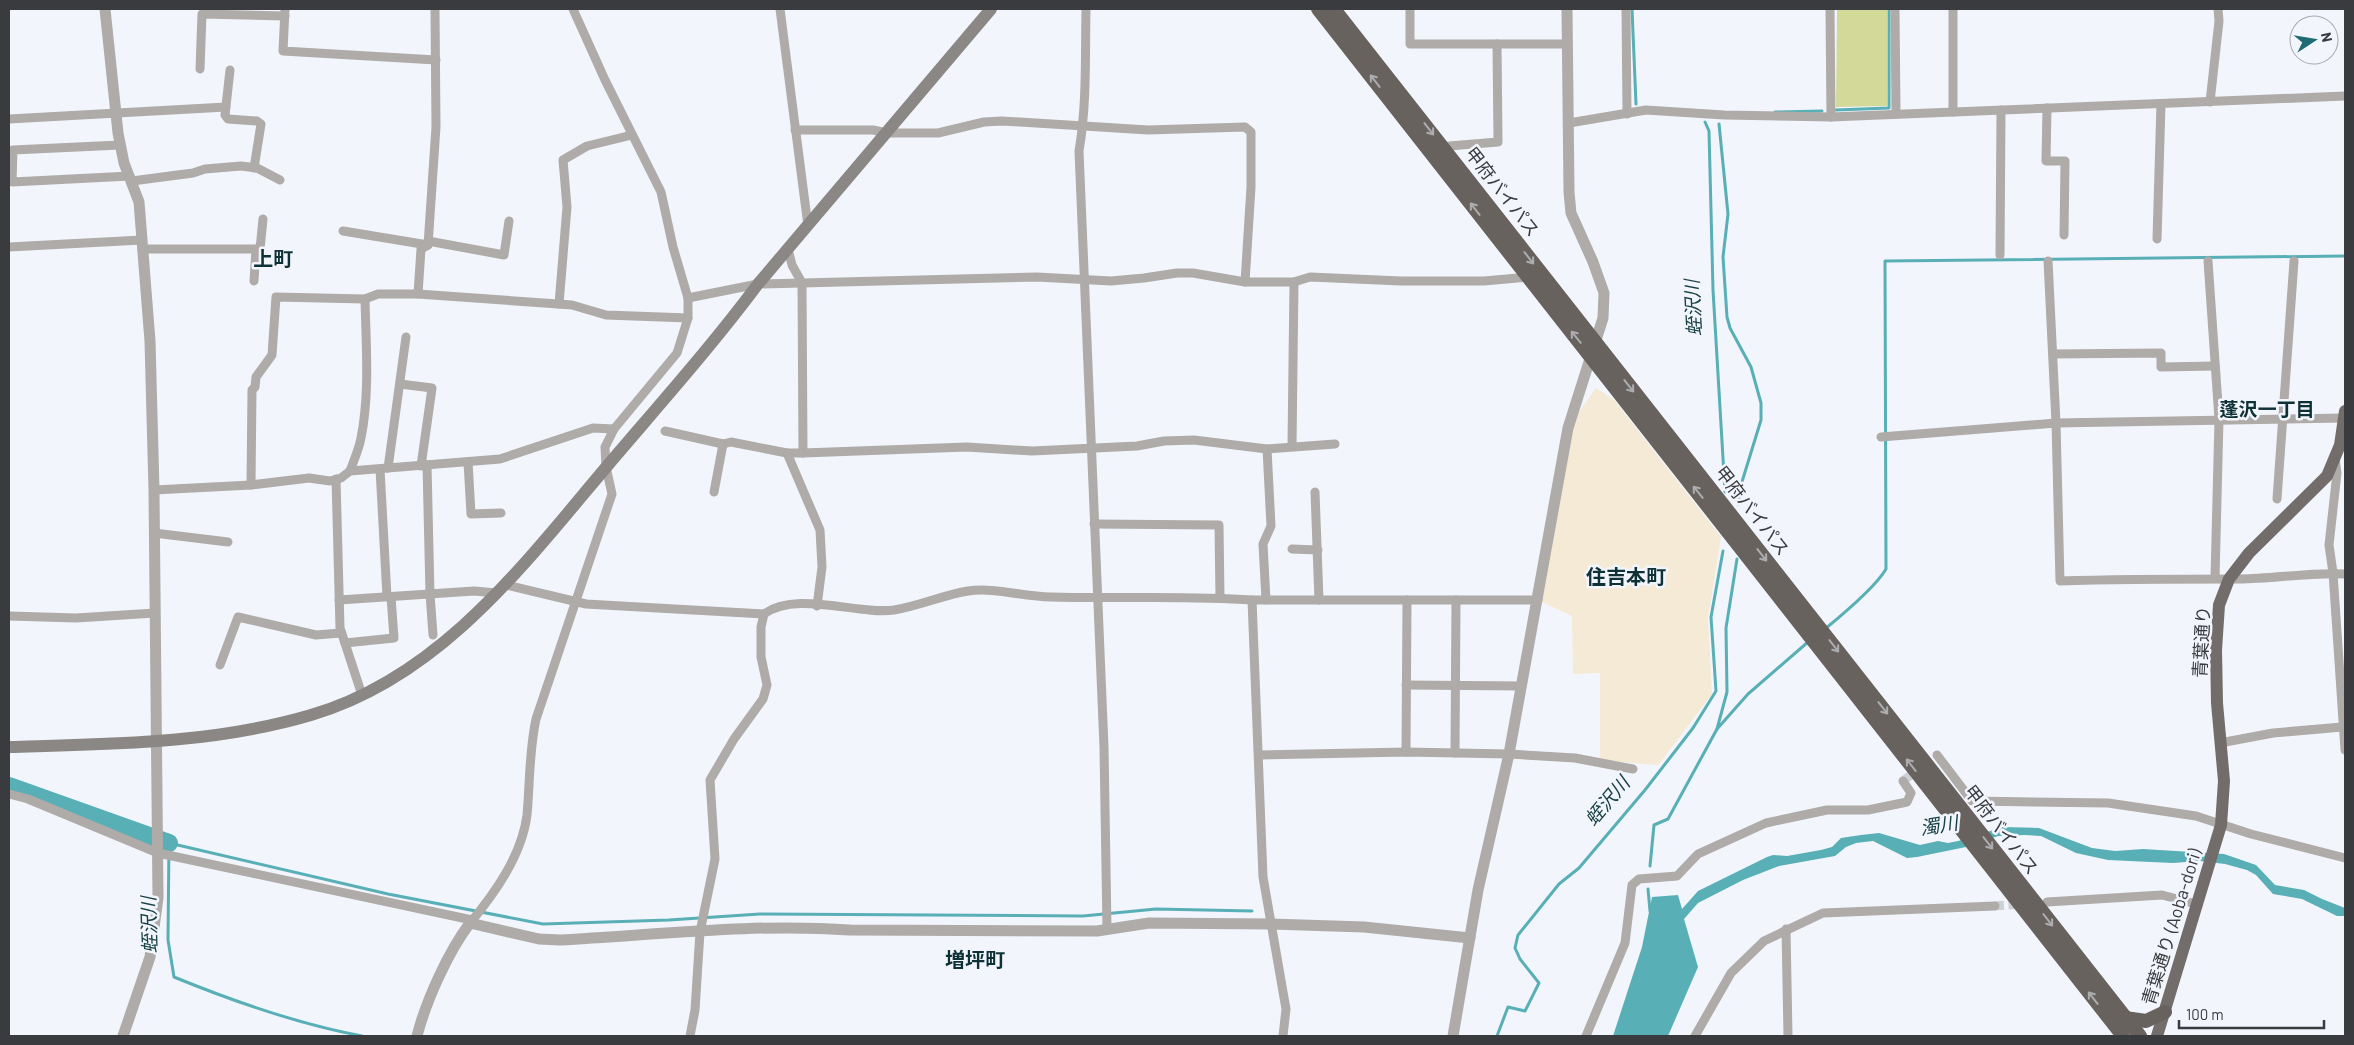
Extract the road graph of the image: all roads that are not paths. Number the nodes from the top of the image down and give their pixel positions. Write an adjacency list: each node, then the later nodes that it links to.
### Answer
1 (105, 9): 29 (street)
2 (435, 9): 19 (street)
3 (573, 9): 38 (street)
4 (780, 9): 36 (street)
5 (991, 9): 37 (main road)
6 (1086, 9): 35 (street)
7 (1318, 9): 59 (highway, 甲府バイパス, one-way to 7)
8 (1334, 9): 40 (highway, 甲府バイパス, one-way to 40)
9 (1410, 9): 17 (street)
10 (1567, 9): 18 (street)
11 (1626, 9): 30 (street)
12 (1830, 9): 32 (street)
13 (1895, 9): 31 (street)
14 (1953, 9): 28 (street)
15 (2218, 9): 23 (street)
16 (285, 12): 19 (street); 20 (street)
17 (1497, 44): 18 (street); 40 (street)
18 (1567, 44): 34 (street)
19 (436, 60): 50 (street)
20 (200, 69)
21 (230, 70): 25 (street)
22 (2345, 96): 23 (street)
23 (2210, 102): 24 (street)
24 (2161, 104): 26 (street); 49 (street)
25 (226, 107): 29 (street); 41 (street)
26 (2047, 108): 27 (street); 48 (street)
27 (2001, 110): 28 (street); 55 (street)
28 (1953, 112): 31 (street)
29 (115, 113): 33 (street); 39 (street)
30 (1627, 114): 32 (street); 34 (street)
31 (1896, 114): 32 (street)
32 (1831, 117)
33 (9, 120)
34 (1569, 123): 72 (street)
35 (1083, 127): 37 (street); 60 (street); 62 (street)
36 (795, 130): 37 (street); 46 (street)
37 (887, 134): 46 (main road)
38 (632, 135): 67 (street); 69 (street)
39 (120, 145): 42 (street); 42 (street)
40 (1445, 149): 72 (highway, 甲府バイパス, one-way to 72)
41 (254, 168): 42 (street); 43 (street)
42 (131, 179): 51 (street)
43 (280, 180)
44 (263, 219): 53 (street)
45 (509, 221): 50 (street)
46 (808, 226): 54 (main road)
47 (343, 231): 50 (street)
48 (2064, 235)
49 (2157, 240)
50 (428, 243): 66 (street)
51 (142, 245): 52 (street); 53 (street); 98 (street)
52 (9, 247)
53 (256, 249): 61 (street)
54 (788, 249): 64 (street); 65 (main road)
55 (2000, 255)
56 (2048, 261): 73 (street)
57 (2208, 261): 74 (street)
58 (2294, 261): 78 (street)
59 (1528, 277): 63 (street); 72 (highway, 甲府バイパス, one-way to 59)
60 (1086, 280): 62 (street); 64 (street); 86 (street)
61 (254, 281)
62 (1246, 282): 63 (street)
63 (1294, 282): 85 (street)
64 (802, 283): 65 (street); 89 (street)
65 (758, 284): 67 (street); 94 (main road)
66 (418, 294): 68 (street); 69 (street)
67 (688, 298): 70 (street)
68 (365, 299): 95 (street); 97 (street)
69 (559, 304): 70 (street)
70 (688, 318): 80 (street)
71 (406, 337): 75 (street)
72 (1593, 348): 124 (street); 133 (highway, 甲府バイパス)
73 (2054, 354): 74 (street); 79 (street)
74 (2215, 366): 77 (street)
75 (400, 384): 92 (street); 93 (street)
76 (2345, 415): 78 (street); 90 (main road, 青葉通り)
77 (2219, 419): 78 (street); 79 (street); 110 (street)
78 (2283, 419): 101 (street)
79 (2056, 423): 82 (street); 110 (street)
80 (614, 430): 91 (street); 94 (street)
81 (665, 432): 83 (street)
82 (1881, 437)
83 (723, 444): 88 (street); 99 (street)
84 (1336, 444): 85 (street)
85 (1292, 446): 87 (street)
86 (1090, 447): 87 (street); 89 (street); 103 (street)
87 (1267, 449): 120 (street)
88 (787, 453): 89 (street); 125 (street)
89 (803, 453)
90 (2335, 460): 108 (street); 111 (main road, 青葉通り)
91 (468, 462): 92 (street); 102 (street)
92 (424, 465): 93 (street); 113 (street)
93 (384, 468): 95 (street); 114 (street)
94 (606, 468): 112 (main road); 118 (street)
95 (350, 471): 96 (street)
96 (336, 479): 97 (street); 117 (street)
97 (251, 485): 98 (street)
98 (154, 490): 104 (street)
99 (714, 492)
100 (1315, 492): 107 (street)
101 (2277, 499)
102 (501, 513)
103 (1094, 524): 115 (street); 116 (street)
104 (154, 533): 105 (street); 126 (street)
105 (228, 542)
106 (1292, 549): 107 (street)
107 (1318, 550): 121 (street)
108 (2333, 573): 109 (street); 111 (street); 138 (street)
109 (2345, 574)
110 (2215, 578): 111 (street)
111 (2229, 579): 140 (main road, 青葉通り)
112 (502, 589): 113 (street); 118 (street); 137 (main road)
113 (430, 594): 114 (street); 130 (street)
114 (389, 597): 117 (street); 131 (street)
115 (1097, 598): 116 (street); 125 (street); 159 (street)
116 (1220, 598): 119 (street)
117 (339, 600): 129 (street)
118 (577, 600): 127 (street); 157 (street)
119 (1252, 600): 120 (street); 146 (street)
120 (1266, 600): 121 (street)
121 (1319, 600): 122 (street)
122 (1407, 600): 123 (street); 134 (street)
123 (1456, 600): 124 (street); 135 (street)
124 (1538, 600): 136 (street)
125 (817, 606): 127 (street)
126 (155, 613): 128 (street); 139 (street)
127 (764, 614): 160 (street)
128 (9, 616)
129 (341, 633): 131 (street); 132 (street)
130 (433, 634)
131 (345, 643): 137 (street)
132 (220, 665)
133 (1847, 673): 164 (highway, 甲府バイパス, one-way to 164); 173 (highway, 甲府バイパス, one-way to 133)
134 (1406, 685): 135 (street); 143 (street)
135 (1456, 686): 136 (street); 144 (street)
136 (1522, 686): 145 (street)
137 (362, 695): 139 (main road)
138 (2342, 727): 140 (street); 142 (street)
139 (156, 742): 141 (main road); 152 (street)
140 (2220, 743): 151 (main road, 青葉通り)
141 (9, 747)
142 (2345, 750)
143 (1406, 752): 144 (street); 146 (street)
144 (1456, 753): 145 (street)
145 (1509, 754): 148 (street); 162 (street)
146 (1259, 755): 158 (street)
147 (1936, 755): 151 (street)
148 (1632, 769)
149 (1904, 781): 170 (street)
150 (9, 794): 152 (street)
151 (2221, 826): 153 (street); 155 (main road, 青葉通り (Aoba-dori))
152 (162, 853): 157 (street); 165 (street)
153 (2345, 858)
154 (2047, 902): 155 (street)
155 (2197, 902): 163 (main road, 青葉通り (Aoba-dori))
156 (1995, 906): 161 (street)
157 (472, 920): 160 (street); 166 (street)
158 (1271, 924): 159 (street); 162 (street); 168 (street)
159 (1107, 927): 160 (street)
160 (701, 929): 167 (street)
161 (1786, 929): 171 (street); 172 (street)
162 (1470, 938): 169 (street)
163 (2165, 1012): 164 (highway); 175 (main road, 青葉通り (Aoba-dori))
164 (2125, 1018): 174 (highway, 甲府バイパス)
165 (123, 1036)
166 (417, 1036)
167 (690, 1036)
168 (1283, 1036)
169 (1453, 1036)
170 (1586, 1036)
171 (1695, 1036)
172 (1788, 1036)
173 (2123, 1036)
174 (2140, 1036)
175 (2157, 1036)

